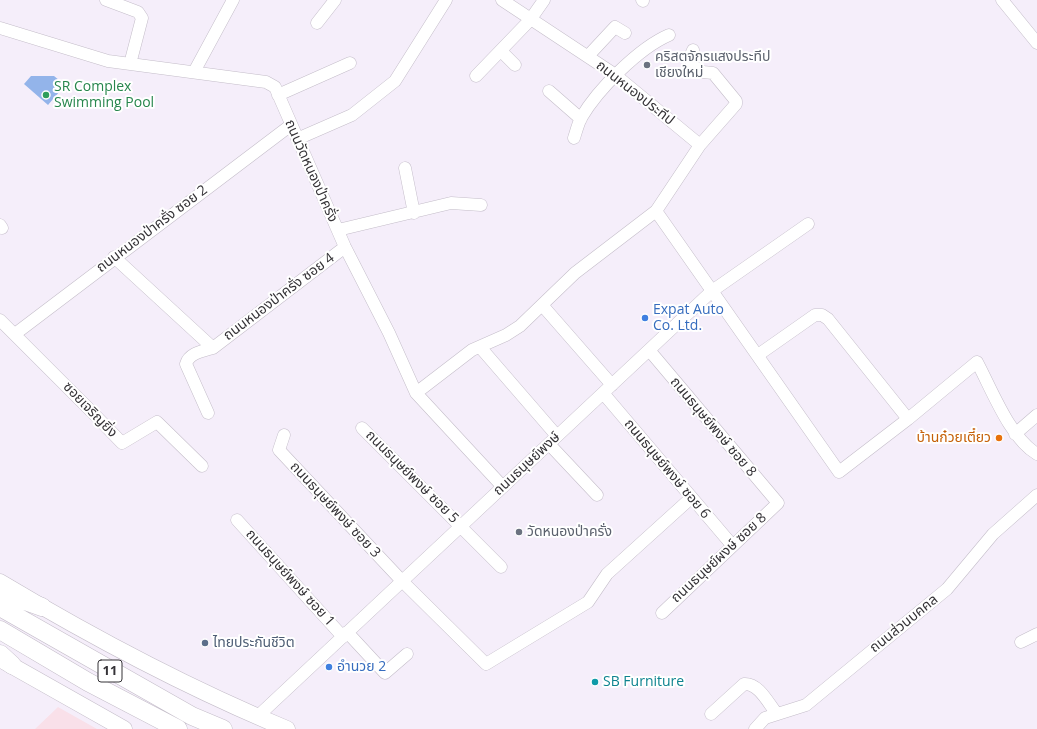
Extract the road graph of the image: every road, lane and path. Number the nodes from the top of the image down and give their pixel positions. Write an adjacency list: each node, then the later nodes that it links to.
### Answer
1 (106, 0): 18 (street)
2 (233, 0): 20 (street)
3 (335, 0): 9 (street)
4 (446, 0): 28 (street)
5 (502, 0): 8 (street, ถนนหนองประทีป)
6 (544, 0): 8 (street)
7 (1002, 0): 13 (street)
8 (530, 20): 15 (street); 16 (street, ถนนหนองประทีป)
9 (317, 23)
10 (0, 28): 18 (street, ถนนวัดหนองป่าครั่ง)
11 (625, 33): 16 (street)
12 (669, 35): 21 (street)
13 (1037, 43)
14 (693, 50): 29 (street)
15 (501, 51): 19 (street); 22 (street)
16 (588, 56): 21 (street, ถนนหนองประทีป)
17 (350, 63): 24 (street)
18 (130, 64): 20 (street, ถนนวัดหนองป่าครั่ง)
19 (515, 66)
20 (194, 72): 24 (street, ถนนวัดหนองป่าครั่ง)
21 (614, 74): 25 (street); 29 (street, ถนนหนองประทีป)
22 (476, 76)
23 (550, 91): 25 (street)
24 (278, 95): 26 (street, ถนนวัดหนองป่าครั่ง)
25 (581, 118): 27 (street)
26 (291, 125): 28 (street, ถนนวัดหนองป่าครั่ง); 37 (street, ถนนหนองป่าครั่ง ซอย 2)
27 (574, 138)
28 (297, 139): 35 (street, ถนนวัดหนองป่าครั่ง)
29 (700, 145): 32 (street)
30 (405, 168): 33 (street)
31 (481, 205): 33 (street)
32 (656, 211): 38 (street); 39 (street)
33 (414, 213): 35 (street)
34 (808, 224): 38 (street, ถนนธนุษย์พงษ์)
35 (338, 230): 36 (street, ถนนวัดหนองป่าครั่ง)
36 (345, 247): 43 (street, ถนนหนองป่าครั่ง ซอย 4); 46 (street, ถนนวัดหนองป่าครั่ง)
37 (114, 257): 41 (street, ถนนหนองป่าครั่ง ซอย 2); 43 (street, ถนนหนองป่าครั่ง ซอย 4)
38 (712, 291): 44 (street, ถนนธนุษย์พงษ์); 45 (street)
39 (542, 305): 42 (street); 47 (street, ถนนธนุษย์พงษ์ ซอย 6)
40 (0, 320): 41 (street, ซอยเจริญยิ่ง)
41 (15, 334): 56 (street, ซอยเจริญยิ่ง)
42 (480, 347): 46 (street); 54 (street)
43 (213, 348): 48 (street, ถนนหนองป่าครั่ง ซอย 4)
44 (649, 350): 47 (street, ถนนธนุษย์พงษ์); 61 (street, ถนนธนุษย์พงษ์ ซอย 8)
45 (758, 355): 50 (street); 50 (street)
46 (414, 388): 57 (street, ถนนวัดหนองป่าครั่ง)
47 (608, 389): 54 (street, ถนนธนุษย์พงษ์); 60 (street, ถนนธนุษย์พงษ์ ซอย 6)
48 (208, 413)
49 (1037, 415): 52 (street)
50 (908, 419): 52 (street)
51 (362, 428): 63 (street, ถนนธนุษย์พงษ์ ซอย 5)
52 (1015, 434): 55 (street)
53 (284, 435): 66 (street, ถนนธนุษย์พงษ์ ซอย 3)
54 (553, 440): 57 (street, ถนนธนุษย์พงษ์); 58 (street)
55 (1037, 454)
56 (202, 466)
57 (503, 487): 63 (street, ถนนธนุษย์พงษ์)
58 (597, 495)
59 (1037, 495): 79 (street, ถนนส่วนบคคล)
60 (691, 498): 64 (street, ถนนธนุษย์พงษ์ ซอย 6); 66 (street)
61 (778, 503): 64 (street, ถนนธนุษย์ผงษ์ ซอย 8)
62 (237, 520): 74 (street, ถนนธนุษย์พงษ์ ซอย 1)
63 (461, 526): 65 (street, ถนนธนุษย์พงษ์ ซอย 5); 66 (street, ถนนธนุษย์พงษ์)
64 (732, 545): 71 (street, ถนนธนุษย์ผงษ์ ซอย 8)
65 (501, 568)
66 (402, 581): 74 (street, ถนนธนุษย์พงษ์)
67 (0, 582): 70 (main road)
68 (0, 592): 70 (highway)
69 (0, 607): 83 (highway, 11)
70 (42, 607): 80 (main road)
71 (662, 613)
72 (0, 630): 82 (highway, 11)
73 (1037, 634): 75 (street)
74 (345, 635): 76 (street, ถนนธนุษย์พงษ์ ซอย 1); 80 (street, ถนนธนุษย์พงษ์)
75 (1021, 642)
76 (407, 654)
77 (4, 660): 81 (main road)
78 (711, 714): 79 (street)
79 (776, 714): 85 (street, ถนนส่วนบคคล)
80 (257, 717): 84 (main road)
81 (124, 729)
82 (178, 729)
83 (223, 729)
84 (287, 729)
85 (755, 729)

